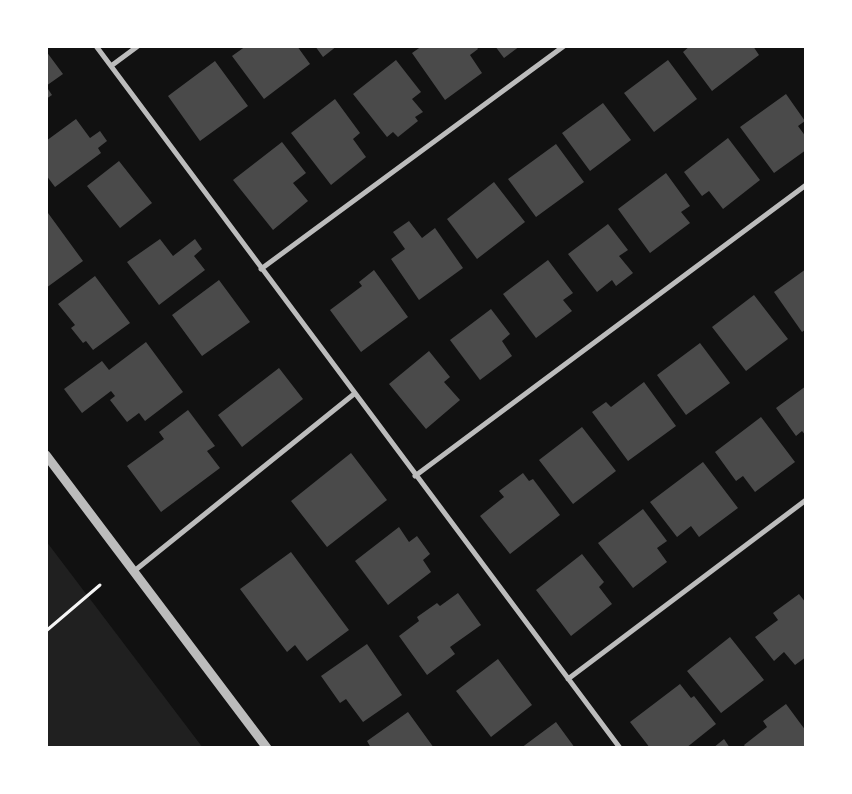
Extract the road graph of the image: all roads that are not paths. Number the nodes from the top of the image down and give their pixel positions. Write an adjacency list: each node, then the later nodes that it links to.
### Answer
1 (96, 46): 4 (street)
2 (138, 46): 4 (street)
3 (564, 46): 6 (street)
4 (111, 66): 6 (street)
5 (806, 185): 9 (street)
6 (261, 269): 7 (street)
7 (354, 394): 9 (street); 11 (street)
8 (46, 455): 11 (street)
9 (415, 476): 12 (street)
10 (806, 500): 12 (street)
11 (134, 572): 13 (street)
12 (568, 679): 14 (street)
13 (267, 748)
14 (620, 748)

